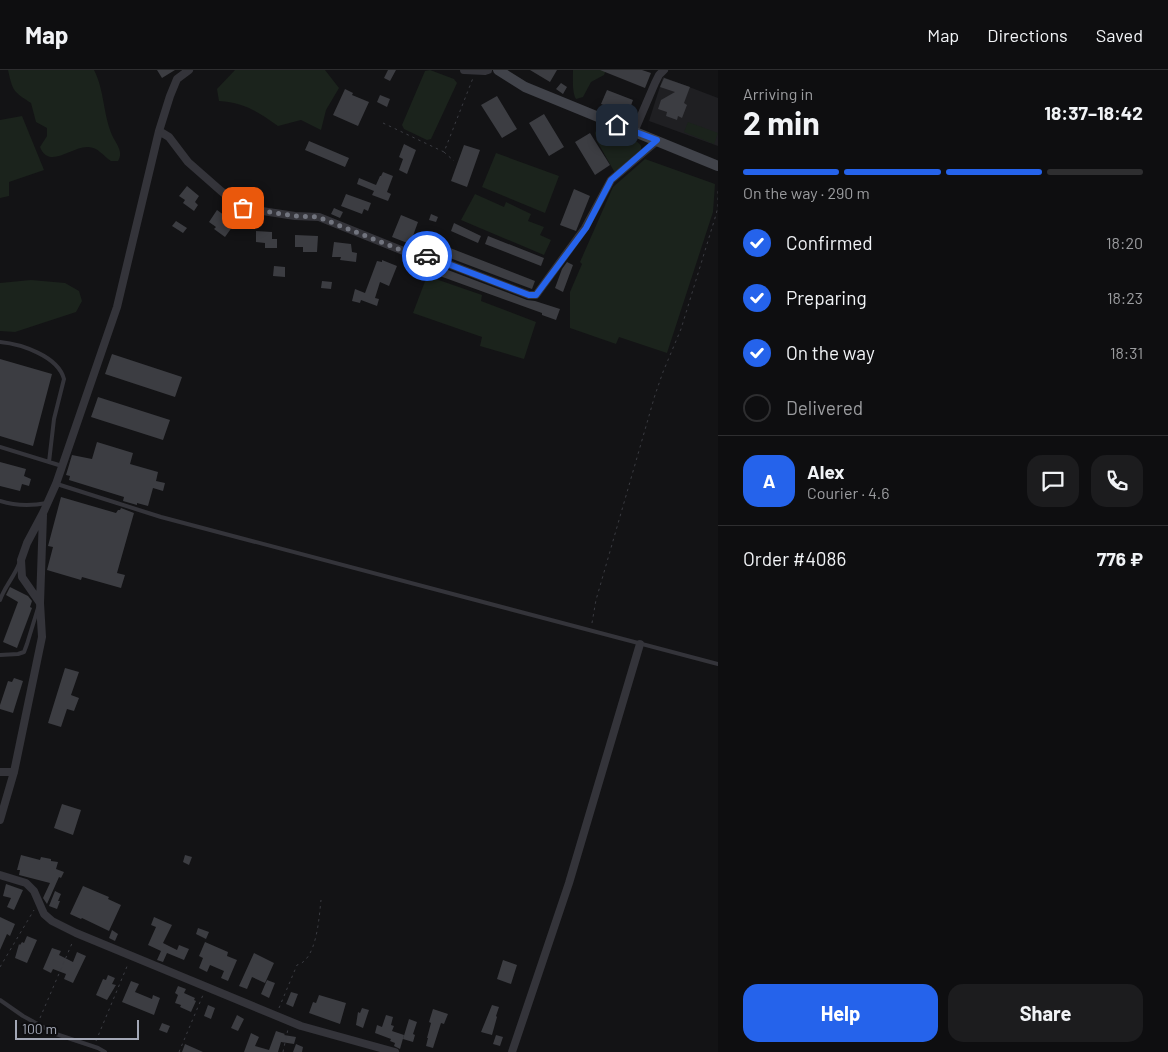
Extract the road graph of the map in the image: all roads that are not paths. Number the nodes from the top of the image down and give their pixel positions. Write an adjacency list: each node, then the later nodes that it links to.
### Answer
1 (189, 70): 7 (street)
2 (464, 70): 6 (street)
3 (488, 70): 6 (street)
4 (498, 70): 8 (street)
5 (664, 70): 8 (street)
6 (476, 71)
7 (159, 131): 9 (street); 14 (street)
8 (634, 132): 9 (street)
9 (657, 140): 10 (street)
10 (718, 166)
11 (0, 342): 13 (lane)
12 (0, 446): 13 (lane)
13 (49, 462): 14 (lane)
14 (62, 466): 15 (street)
15 (56, 484): 17 (street); 22 (lane)
16 (0, 501): 17 (lane)
17 (48, 503): 18 (street)
18 (44, 512): 19 (street); 21 (street)
19 (21, 560): 20 (lane); 21 (street)
20 (0, 600)
21 (40, 602): 23 (lane); 26 (street)
22 (640, 644): 24 (lane); 32 (street)
23 (0, 655)
24 (718, 664)
25 (0, 772): 26 (street)
26 (14, 772): 27 (street)
27 (0, 820)
28 (0, 875): 31 (street)
29 (0, 1000): 30 (lane)
30 (105, 1052)
31 (395, 1052)
32 (512, 1052)

